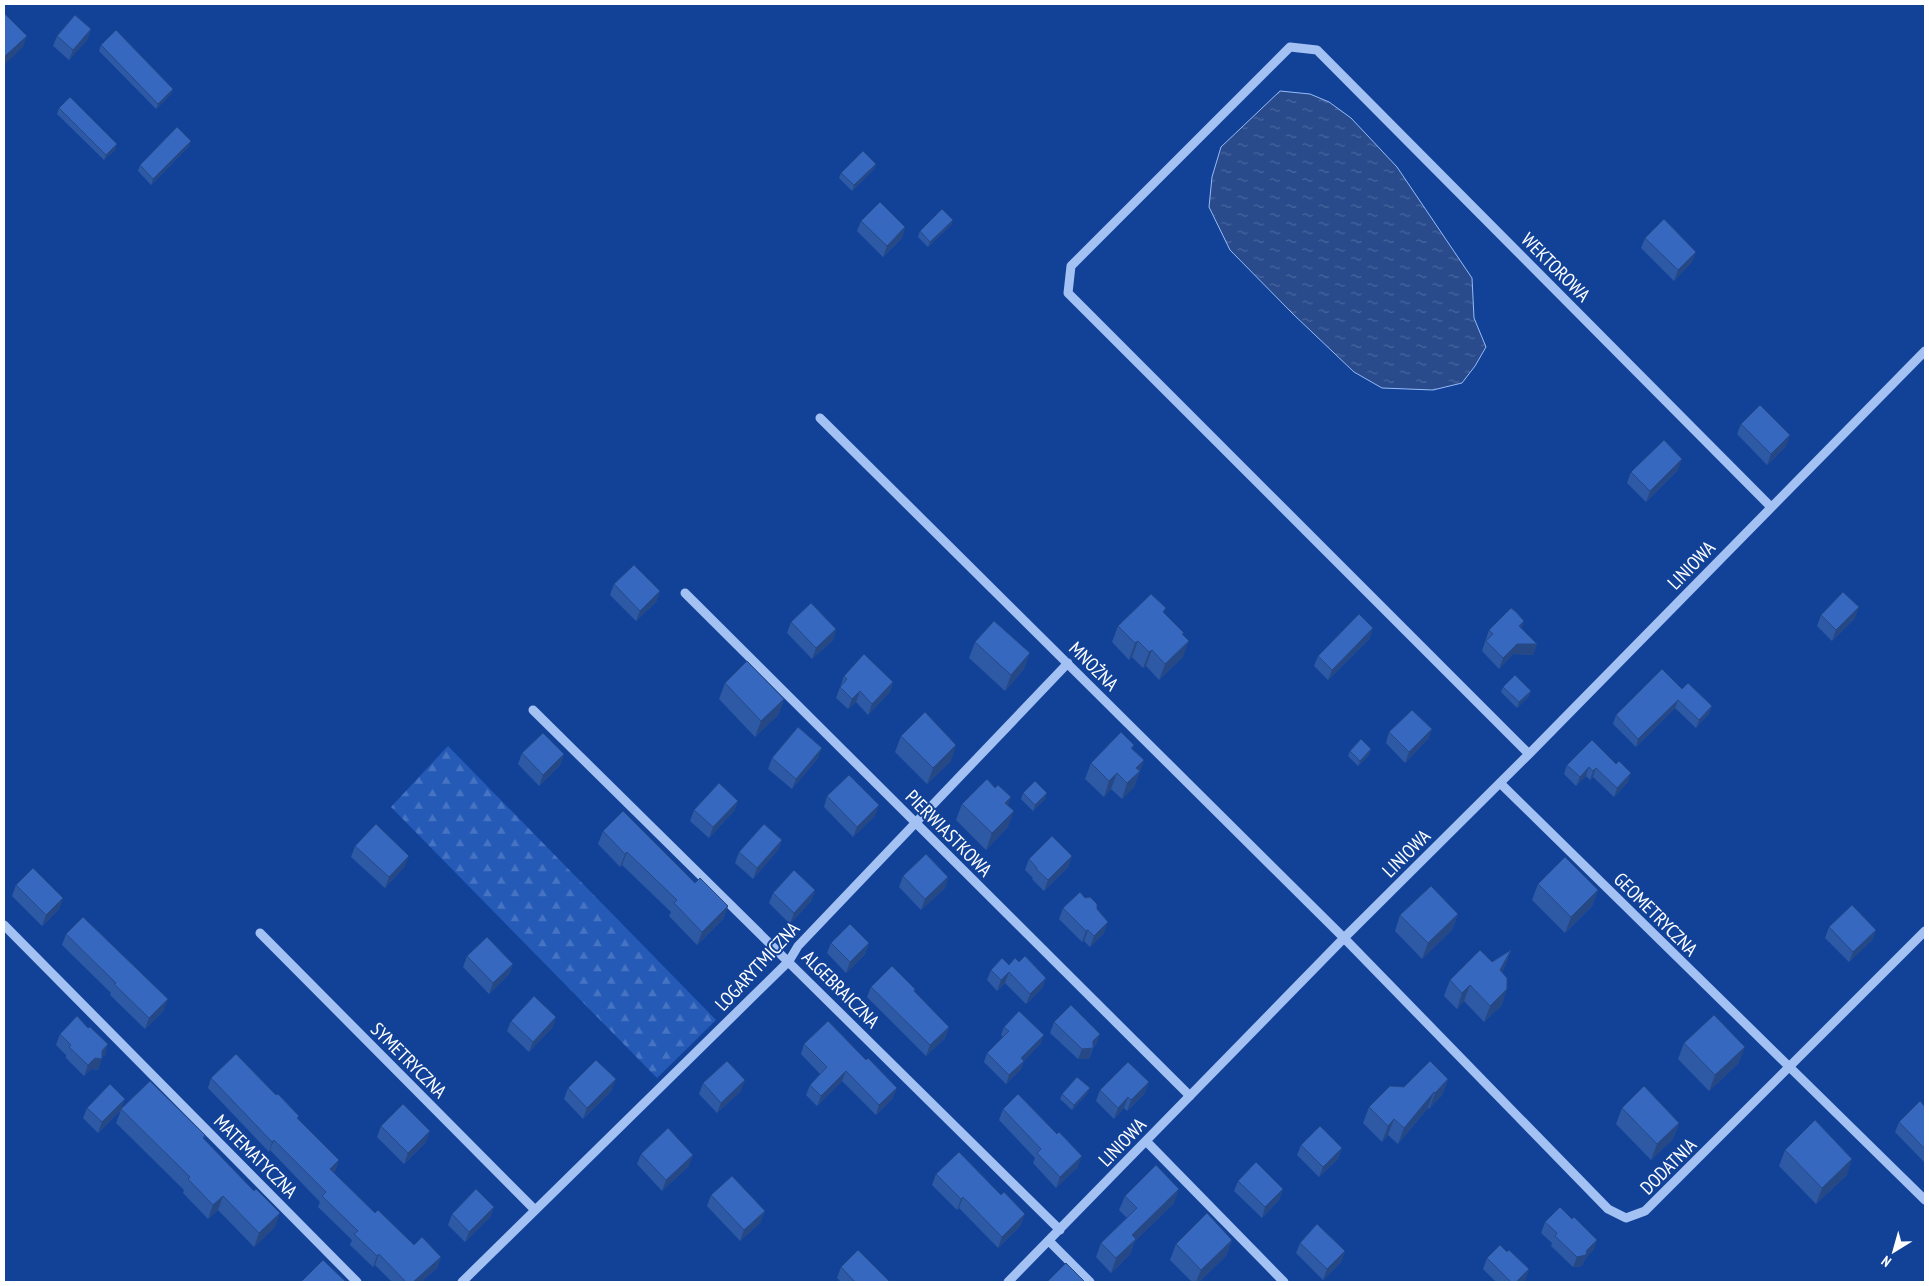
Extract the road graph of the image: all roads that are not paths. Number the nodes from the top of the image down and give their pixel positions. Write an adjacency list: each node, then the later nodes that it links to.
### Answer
1 (1925, 350): 3 (street, LINIOWA)
2 (820, 418): 5 (street, MNOŻNA)
3 (1771, 507): 7 (street, LINIOWA); 7 (street, WEKTOROWA)
4 (685, 593): 9 (street, PIERWIASTKOWA)
5 (1068, 664): 9 (street, LOGARYTMICZNA); 13 (street, MNOŻNA)
6 (533, 710): 14 (street, ALGEBRAICZNA)
7 (1529, 754): 8 (street, LINIOWA)
8 (1500, 783): 13 (street, LINIOWA); 15 (street, GEOMETRYCZNA)
9 (915, 823): 14 (street, LOGARYTMICZNA); 16 (street, PIERWIASTKOWA)
10 (4, 925): 22 (street, MATEMATYCZNA)
11 (1925, 931): 15 (street, DODATNIA)
12 (260, 933): 19 (street, SYMETRYCZNA)
13 (1344, 938): 15 (street, DODATNIA); 16 (street, LINIOWA)
14 (789, 961): 19 (street, LOGARYTMICZNA); 20 (street, ALGEBRAICZNA)
15 (1788, 1067): 18 (street, GEOMETRYCZNA)
16 (1190, 1096): 17 (street, LINIOWA)
17 (1146, 1141): 20 (street, LINIOWA); 26 (street)
18 (1925, 1200)
19 (535, 1210): 23 (street, LOGARYTMICZNA)
20 (1060, 1230): 21 (street, LINIOWA)
21 (1049, 1241): 24 (street, LINIOWA); 25 (street)
22 (356, 1282)
23 (462, 1282)
24 (1008, 1282)
25 (1090, 1282)
26 (1284, 1282)

